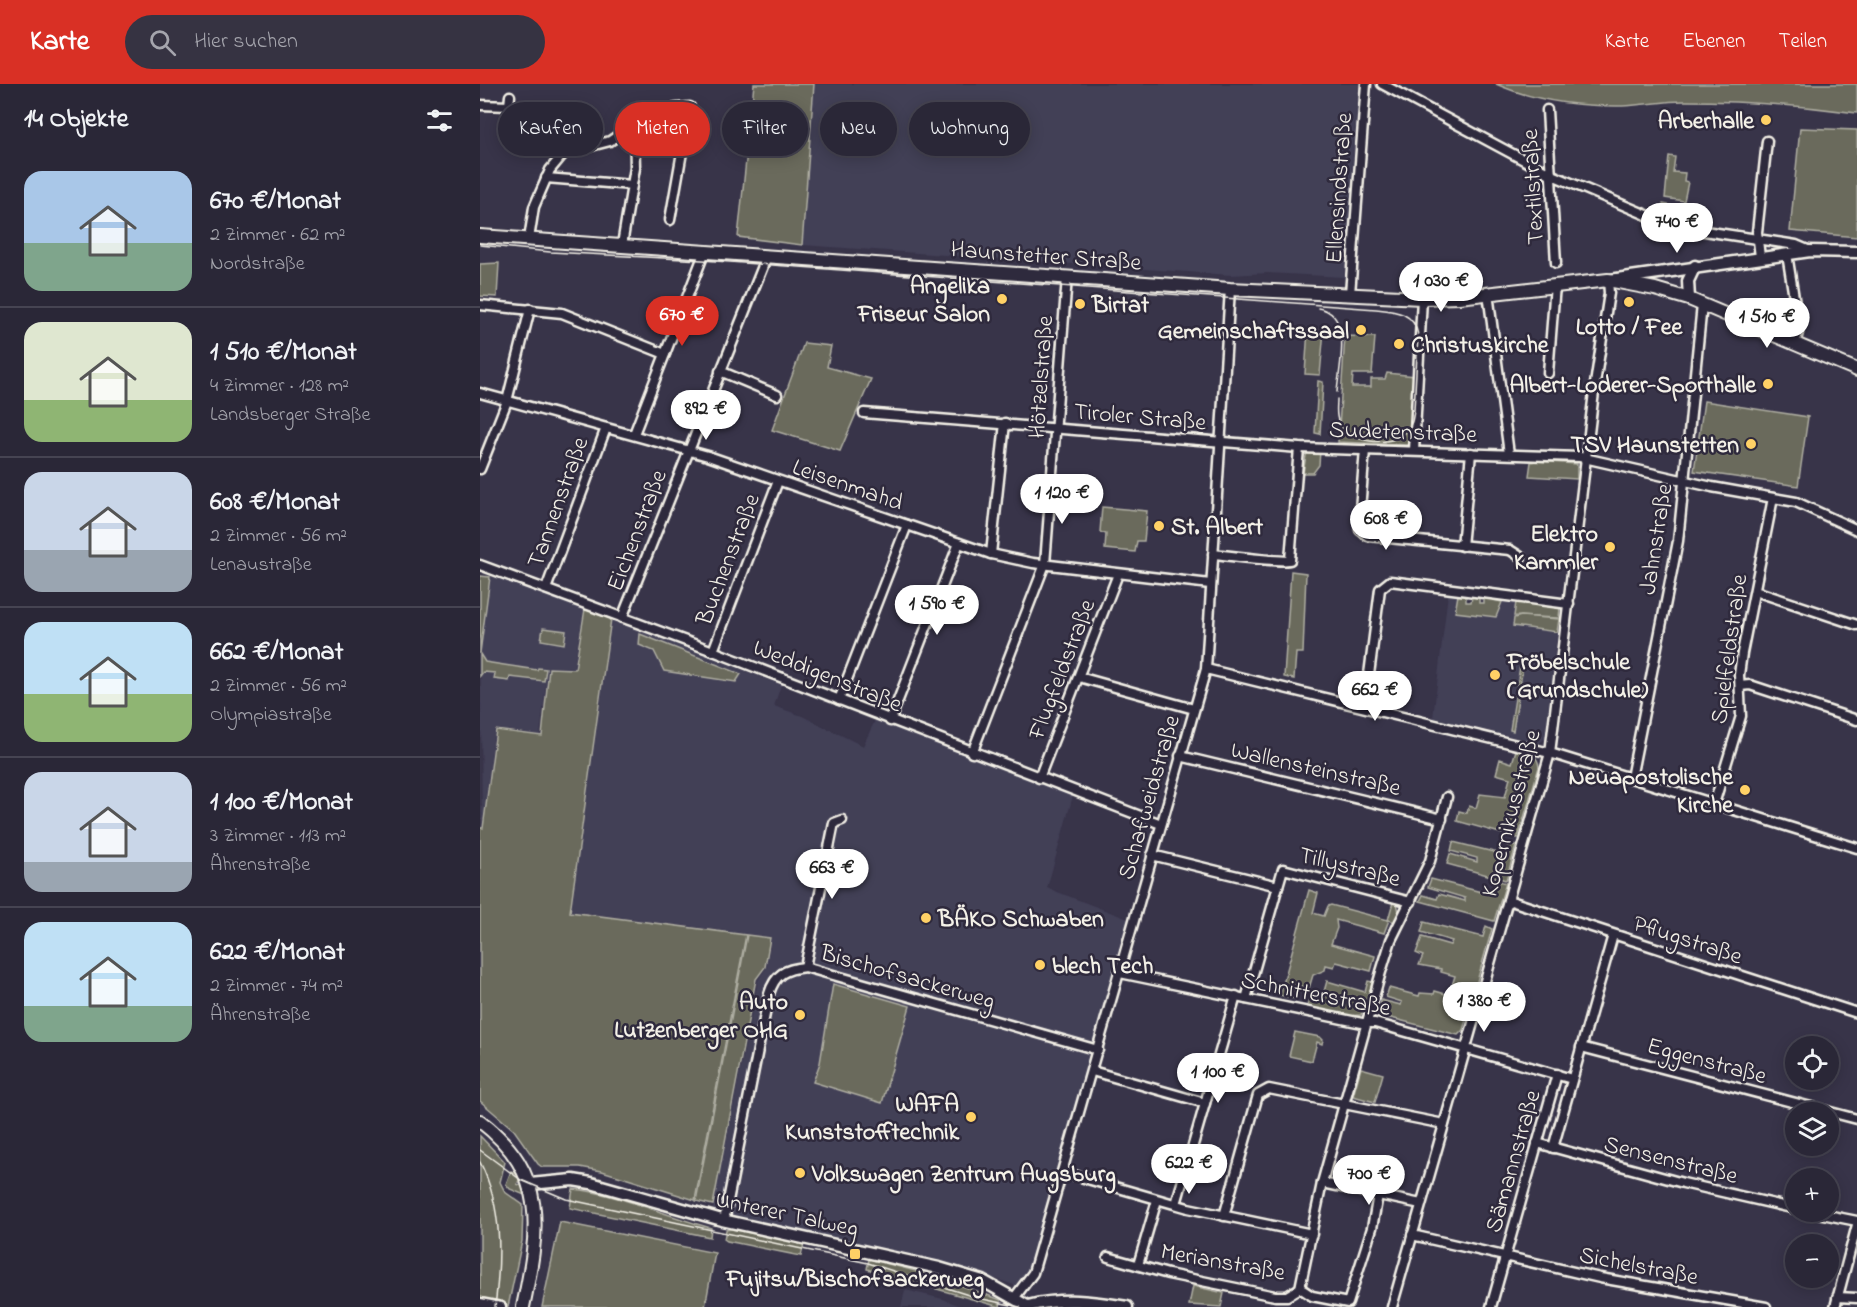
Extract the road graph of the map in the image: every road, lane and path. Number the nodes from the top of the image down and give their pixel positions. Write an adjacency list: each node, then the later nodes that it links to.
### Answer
1 (1366, 84): 31 (street, Ellensindstraße)
2 (1382, 84): 10 (street)
3 (510, 96): 4 (street)
4 (480, 105)
5 (1547, 110): 10 (street, Textilstraße)
6 (615, 137): 11 (street)
7 (1767, 141): 16 (street)
8 (635, 156): 12 (street)
9 (681, 156): 13 (street)
10 (1550, 174): 16 (street); 24 (street, Textilstraße)
11 (546, 178): 12 (street); 15 (street)
12 (632, 185): 17 (street)
13 (670, 220)
14 (480, 236): 15 (main road, Haunstetter Straße)
15 (529, 239): 17 (main road, Haunstetter Straße)
16 (1758, 239): 19 (street); 23 (street)
17 (622, 245): 18 (main road, Haunstetter Straße)
18 (705, 251): 22 (main road, Haunstetter Straße); 38 (street)
19 (1810, 251): 20 (street); 21 (street)
20 (1857, 252)
21 (1787, 254): 23 (street); 37 (street)
22 (767, 256): 26 (main road, Haunstetter Straße); 40 (street, Eichenstraße)
23 (1760, 257): 25 (street)
24 (1556, 263)
25 (1695, 266): 27 (street); 33 (street)
26 (1067, 277): 29 (main road, Haunstetter Straße); 48 (street, Hötzelstraße)
27 (1608, 280): 28 (main road, Haunstetter Straße); 33 (main road, Haunstetter Straße); 57 (street, Kopernikusstraße)
28 (1556, 285): 30 (main road, Haunstetter Straße); 41 (street)
29 (1230, 289): 31 (main road, Haunstetter Straße); 50 (street, Schafweidstraße)
30 (1488, 293): 32 (main road, Haunstetter Straße); 56 (street)
31 (1350, 294): 32 (main road, Haunstetter Straße)
32 (1422, 298): 54 (street)
33 (1689, 299): 35 (main road, Haunstetter Straße)
34 (480, 305): 36 (street)
35 (1702, 305): 37 (main road, Haunstetter Straße); 60 (street, Jahnstraße)
36 (530, 309): 38 (street); 44 (street)
37 (1795, 344): 39 (main road, Haunstetter Straße)
38 (664, 354): 49 (street)
39 (1857, 370)
40 (720, 371): 43 (street); 52 (street, Eichenstraße)
41 (1548, 373)
42 (480, 393): 44 (street, Leisenmahd)
43 (777, 395)
44 (507, 401): 47 (street, Leisenmahd); 58 (street)
45 (864, 412): 46 (street, Tiroler Straße)
46 (1005, 423): 48 (street, Tiroler Straße); 66 (street)
47 (606, 428): 49 (street, Leisenmahd); 73 (street, Tannenstraße)
48 (1056, 428): 50 (street, Tiroler Straße); 69 (street, Hötzelstraße)
49 (634, 434): 52 (street, Leisenmahd)
50 (1219, 442): 51 (street, Sudetenstraße); 67 (street, Schafweidstraße)
51 (1299, 448): 53 (street, Sudetenstraße); 67 (street)
52 (688, 450): 59 (street, Leisenmahd); 76 (street, Eichenstraße)
53 (1365, 450): 54 (street, Sudetenstraße); 65 (street)
54 (1414, 451): 55 (street, Sudetenstraße)
55 (1471, 453): 56 (street, Sudetenstraße); 65 (street)
56 (1509, 454): 57 (street, Sudetenstraße)
57 (1586, 458): 60 (street, Sudetenstraße); 75 (street, Kopernikusstraße)
58 (480, 467)
59 (778, 481): 62 (street, Leisenmahd); 78 (street, Buchenstraße)
60 (1684, 481): 61 (street, Sudetenstraße); 91 (street, Jahnstraße)
61 (1773, 498): 63 (street, Sudetenstraße); 74 (street, Spielfeldstraße)
62 (907, 525): 64 (street, Leisenmahd); 82 (street)
63 (1857, 530)
64 (959, 543): 66 (street, Leisenmahd); 86 (street)
65 (1462, 546): 68 (street)
66 (992, 554): 69 (street, Leisenmahd)
67 (1213, 554): 72 (street, Schafweidstraße)
68 (1521, 557)
69 (1045, 564): 71 (street, Leisenmahd); 87 (street, Hötzelstraße)
70 (480, 565): 73 (street, Weddigenstraße)
71 (1119, 574): 72 (street, Leisenmahd); 80 (street, Flugfeldstraße)
72 (1210, 584): 79 (street, Schafweidstraße)
73 (546, 589): 76 (street, Weddigenstraße)
74 (1755, 591): 77 (street); 81 (street, Spielfeldstraße)
75 (1569, 604): 83 (street); 88 (street, Kopernikusstraße)
76 (622, 618): 78 (street, Weddigenstraße)
77 (1857, 625)
78 (713, 651): 82 (street, Weddigenstraße)
79 (1206, 669): 83 (street); 84 (street, Schafweidstraße)
80 (1079, 677): 84 (street); 90 (street, Flugfeldstraße)
81 (1740, 686): 85 (street); 93 (street, Spielfeldstraße)
82 (839, 700): 86 (street, Weddigenstraße)
83 (1365, 706): 88 (street)
84 (1194, 709): 89 (street, Schafweidstraße)
85 (1857, 720)
86 (890, 721): 87 (street, Weddigenstraße)
87 (972, 753): 90 (street, Weddigenstraße)
88 (1550, 753): 91 (street); 100 (street, Kopernikusstraße)
89 (1180, 756): 94 (street, Wallensteinstraße); 96 (street, Schafweidstraße)
90 (1039, 778): 96 (street, Weddigenstraße)
91 (1631, 778): 93 (street)
92 (1447, 797): 94 (street, Merianstraße)
93 (1714, 804): 97 (street)
94 (1442, 819): 101 (street, Merianstraße)
95 (842, 820): 103 (street)
96 (1161, 824): 98 (street, Schafweidstraße)
97 (1857, 848)
98 (1152, 855): 99 (street, Tillystraße); 104 (street, Schafweidstraße)
99 (1278, 886): 101 (street, Tillystraße); 106 (street)
100 (1508, 900): 102 (street, Pflugstraße); 110 (street, Kopernikusstraße)
101 (1411, 902): 108 (street, Merianstraße)
102 (1613, 935): 107 (street, Pflugstraße); 109 (street, Sämannstraße)
103 (805, 967): 111 (street, Bischofsackerweg); 132 (street, Bischofsackerweg)
104 (1120, 973): 105 (street, Schnitterstraße); 111 (street, Schafweidstraße)
105 (1236, 996): 106 (street, Schnitterstraße); 115 (street)
106 (1246, 999): 108 (street, Schnitterstraße)
107 (1857, 1013)
108 (1368, 1023): 110 (street, Schnitterstraße); 116 (street, Merianstraße)
109 (1581, 1047): 114 (street, Sämannstraße); 117 (street, Eggenstraße)
110 (1466, 1048): 113 (street, Schnitterstraße); 119 (street, Kopernikusstraße)
111 (1098, 1050): 112 (street, Schafweidstraße)
112 (1092, 1071): 115 (street); 122 (street, Schafweidstraße)
113 (1557, 1074): 114 (street, Schnitterstraße); 120 (street, Sämannstraße)
114 (1572, 1079): 121 (street, Sämannstraße)
115 (1205, 1103): 127 (street)
116 (1345, 1103): 119 (street); 123 (street, Merianstraße); 130 (street)
117 (1857, 1119)
118 (480, 1120): 124 (main road)
119 (1444, 1124): 128 (street, Kopernikusstraße)
120 (1537, 1143): 121 (street, Sensenstraße); 137 (street, Sämannstraße)
121 (1553, 1148): 129 (street, Sensenstraße)
122 (1063, 1172): 126 (street); 140 (street, Schafweidstraße)
123 (1322, 1183): 125 (street); 134 (street, Merianstraße)
124 (530, 1184): 132 (street, Unterer Talweg); 146 (main road)
125 (1378, 1195): 128 (street); 139 (street, Merianstraße)
126 (1157, 1200): 127 (street); 138 (street, Merianstraße)
127 (1176, 1204): 130 (street)
128 (1421, 1204): 135 (street, Kopernikusstraße)
129 (1785, 1207)
130 (1224, 1216): 134 (street)
131 (1839, 1219): 133 (street)
132 (724, 1221): 140 (street, Unterer Talweg)
133 (1857, 1223): 141 (street)
134 (1312, 1234): 139 (street, Merianstraße)
135 (1412, 1235): 137 (street, Sämannstraße); 148 (street, Kopernikusstraße)
136 (1108, 1257): 138 (street, Merianstraße)
137 (1505, 1258): 149 (street, Sämannstraße); 150 (street, Sichelstraße)
138 (1138, 1265): 139 (street, Merianstraße)
139 (1300, 1288)
140 (1015, 1297): 144 (street, Unterer Talweg)
141 (1837, 1297): 142 (street); 151 (street)
142 (1857, 1298)
143 (480, 1303): 145 (street)
144 (1028, 1306): 147 (street)
145 (501, 1307)
146 (524, 1307)
147 (1127, 1307)
148 (1392, 1307)
149 (1491, 1307)
150 (1766, 1307)
151 (1834, 1307)

